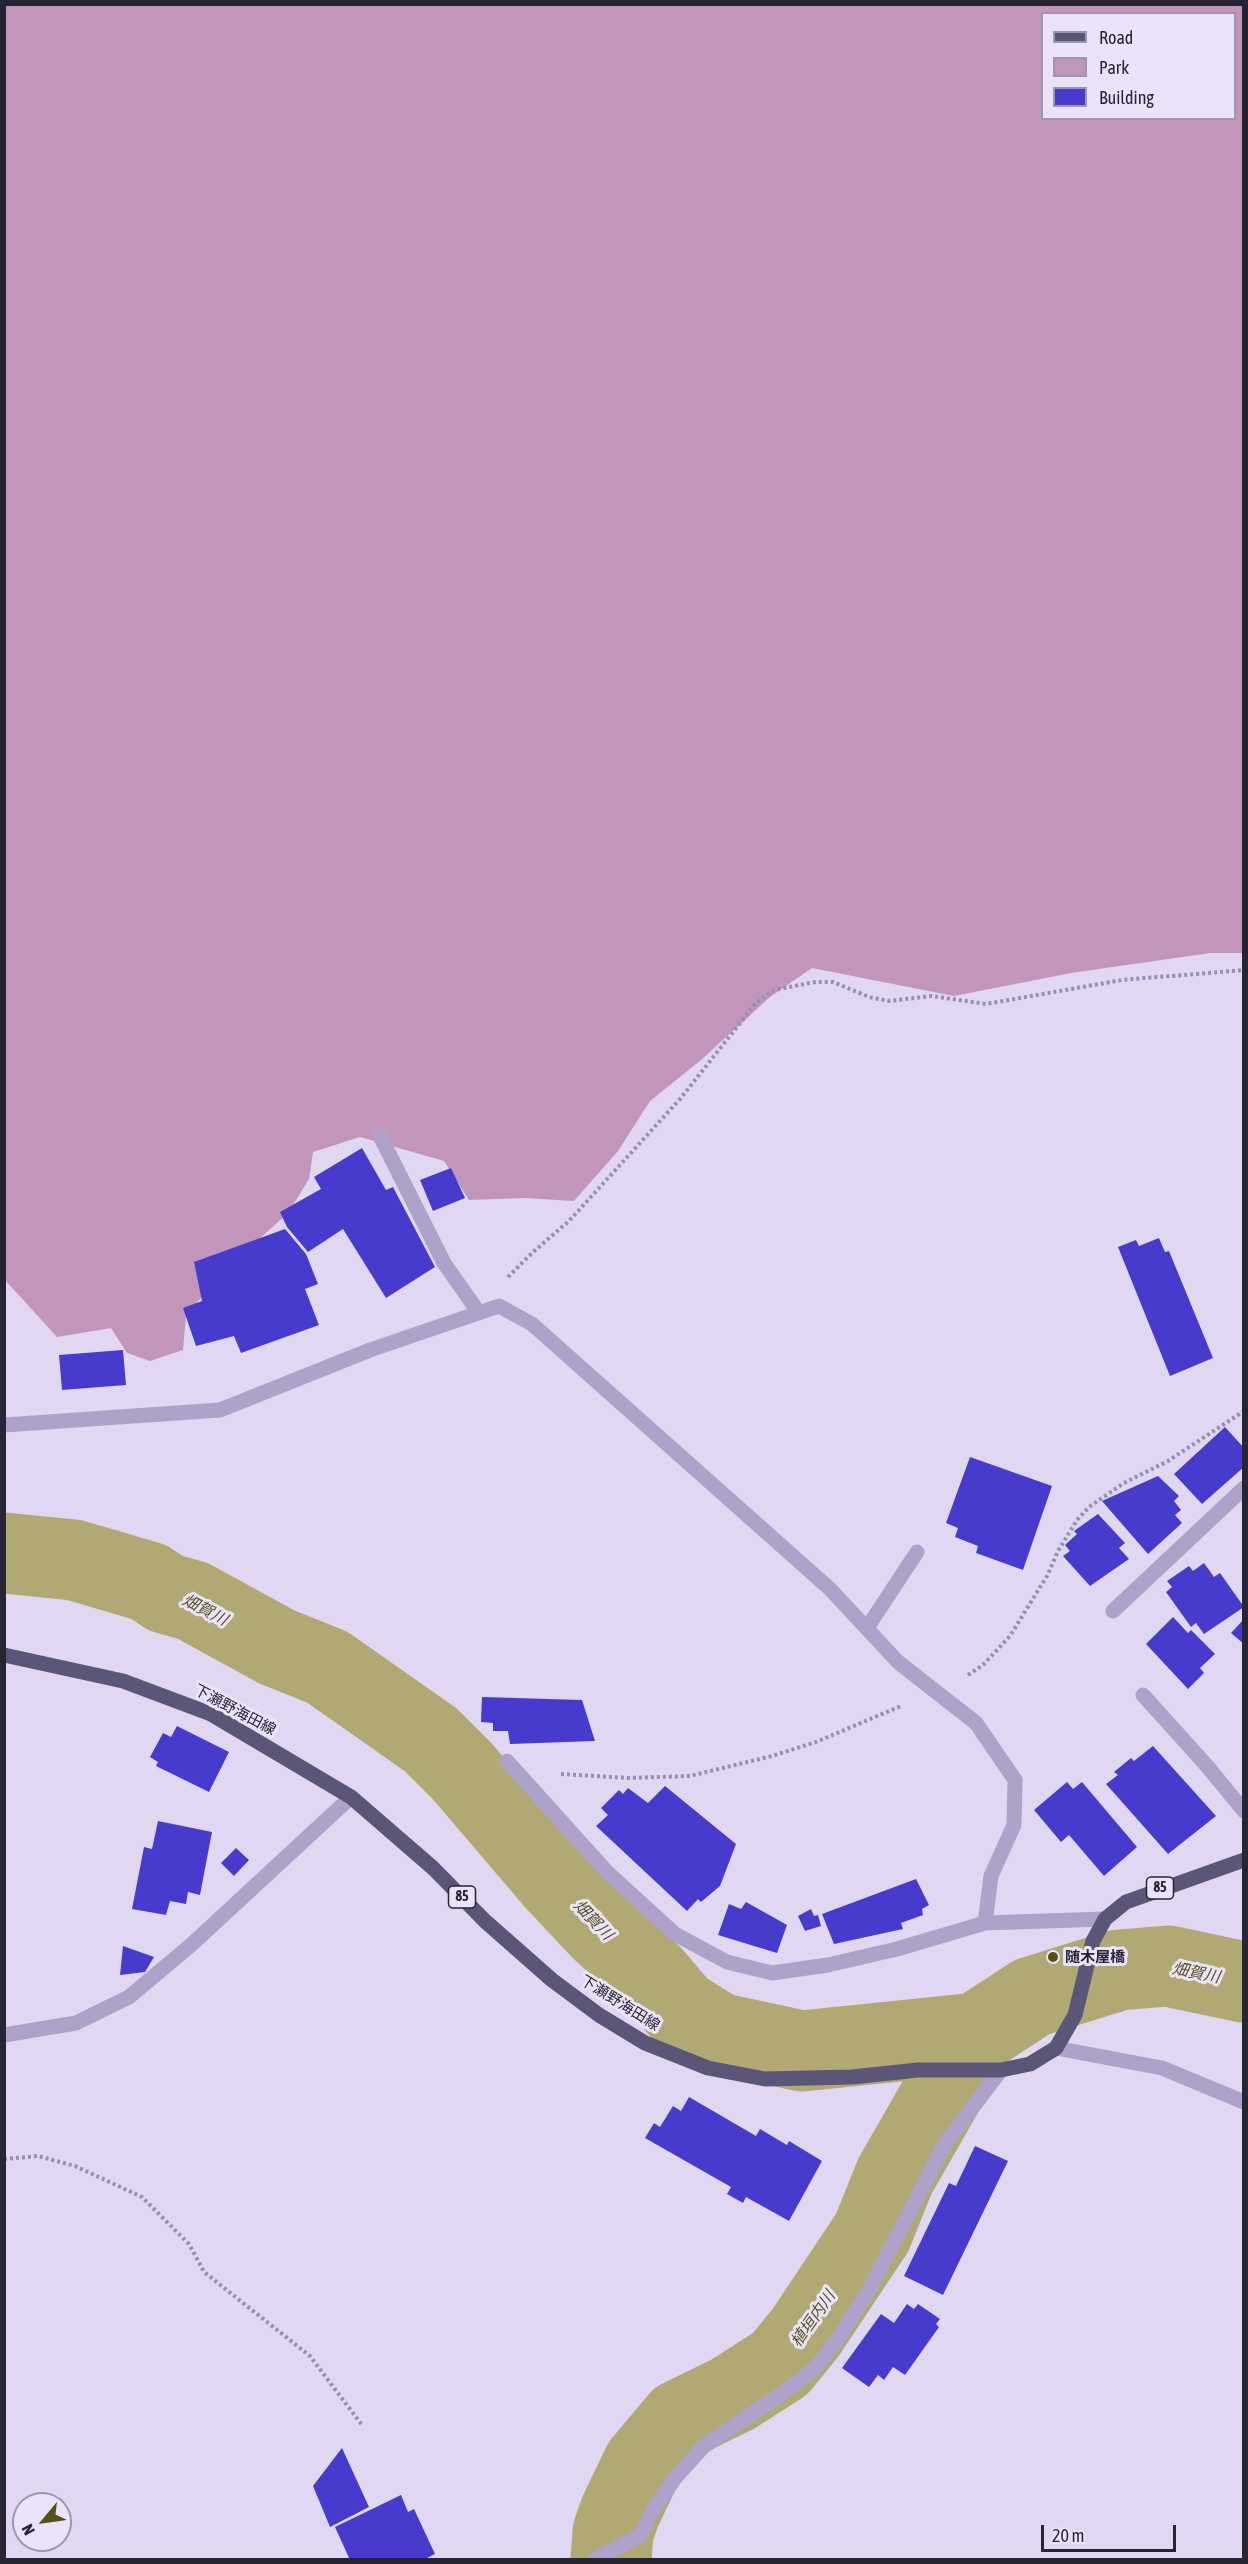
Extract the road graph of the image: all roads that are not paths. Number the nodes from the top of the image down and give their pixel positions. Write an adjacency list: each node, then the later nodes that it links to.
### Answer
1 (380, 1136): 2 (street)
2 (479, 1313): 3 (street); 7 (street)
3 (4, 1425)
4 (1244, 1488): 6 (street)
5 (917, 1552): 7 (street)
6 (1113, 1611)
7 (867, 1628): 15 (street)
8 (4, 1655): 11 (main road, 下瀬野海田線 / 85)
9 (1143, 1695): 12 (street)
10 (507, 1761): 15 (street)
11 (351, 1797): 16 (street); 18 (main road, 下瀬野海田線 / 85)
12 (1244, 1811)
13 (1244, 1860): 14 (main road, 下瀬野海田線 / 85)
14 (1105, 1919): 15 (street); 17 (main road, 下瀬野海田線 / 85)
15 (984, 1923)
16 (4, 2035)
17 (1056, 2048): 18 (main road, 下瀬野海田線 / 85); 19 (street)
18 (1001, 2070): 20 (street)
19 (1244, 2102)
20 (594, 2559)

